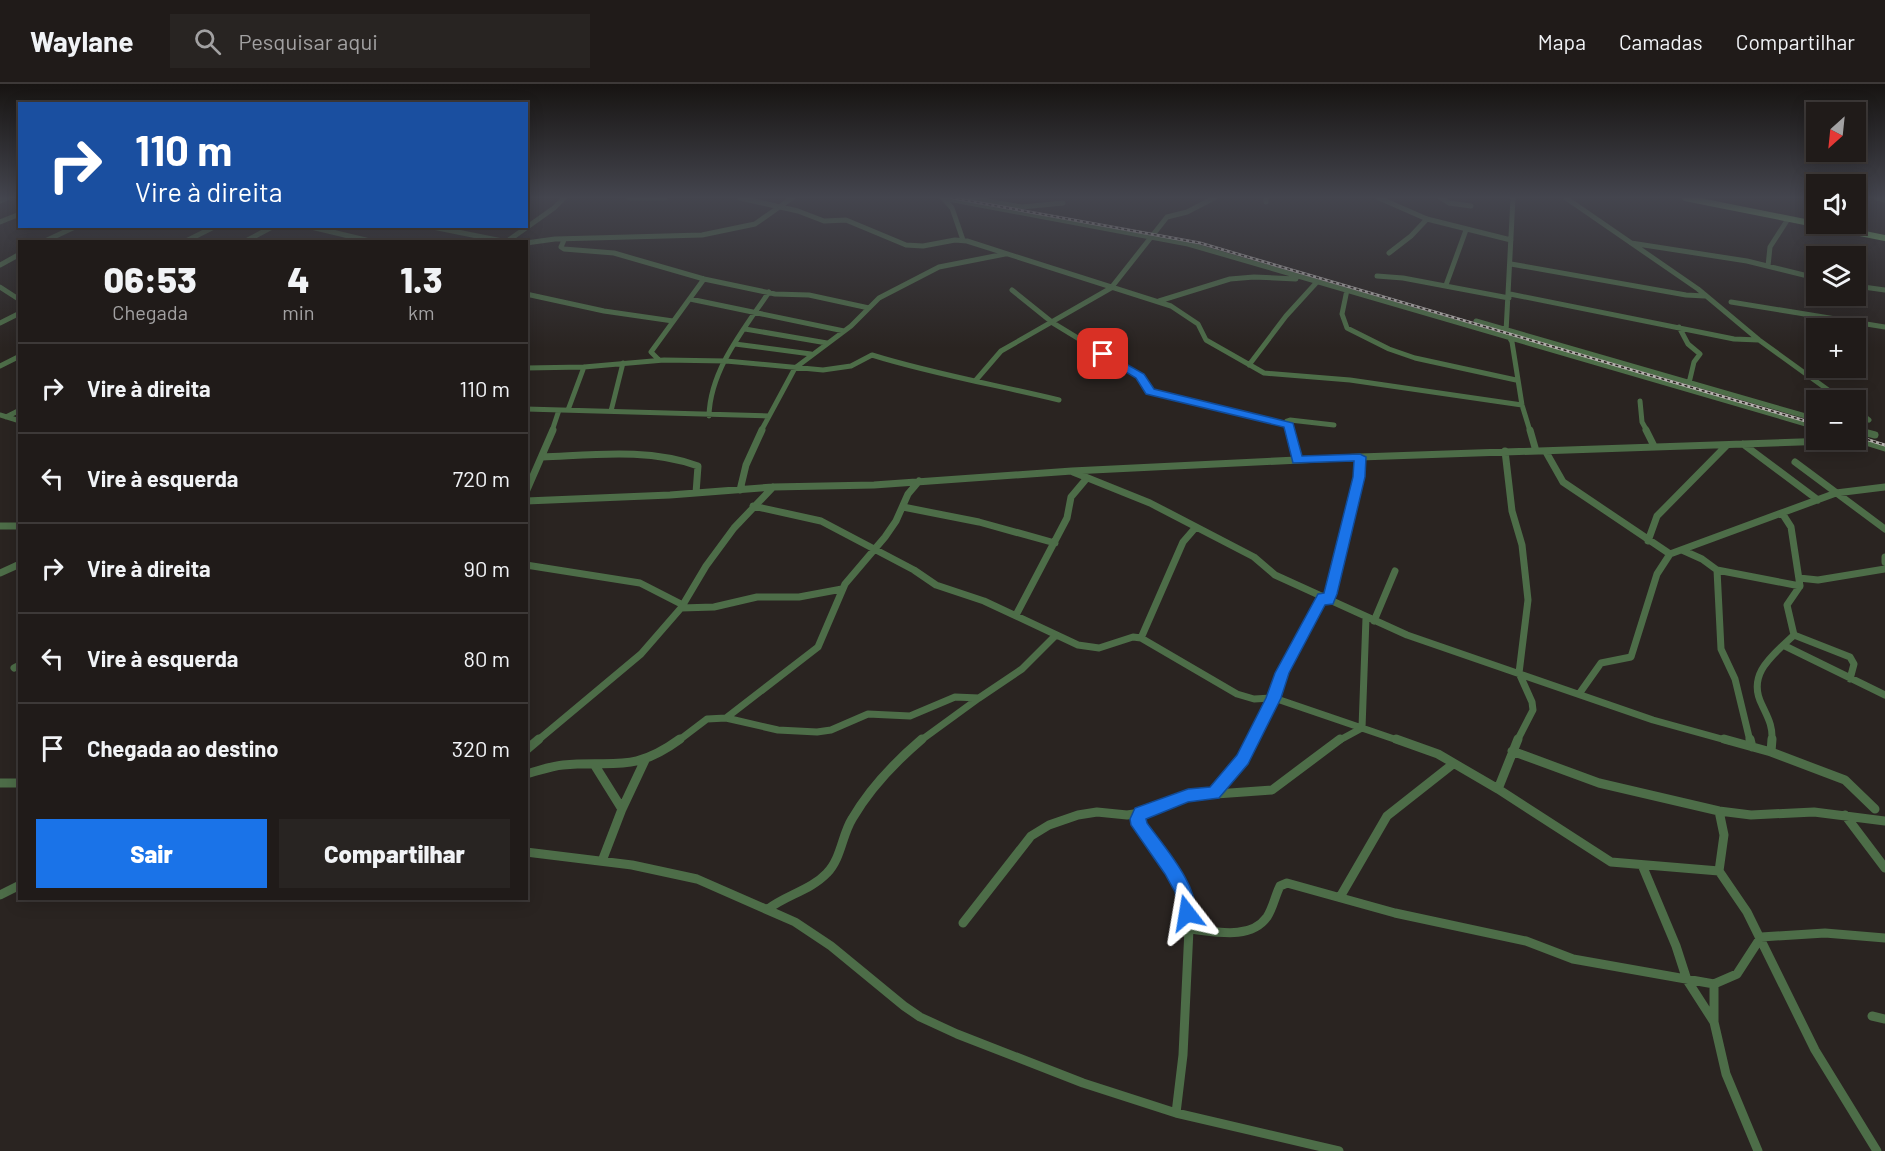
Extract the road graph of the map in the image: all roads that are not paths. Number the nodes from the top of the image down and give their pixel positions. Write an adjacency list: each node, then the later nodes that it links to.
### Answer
1 (561, 248): 19 (street)
2 (989, 248): 11 (street)
3 (1143, 248): 25 (street)
4 (1194, 248): 20 (street)
5 (1396, 248): 12 (street)
6 (1460, 248): 22 (street)
7 (1511, 248): 14 (street)
8 (1637, 248): 32 (street)
9 (1659, 248): 16 (street)
10 (1770, 248): 16 (street)
11 (1006, 253): 25 (street); 37 (street)
12 (1389, 253)
13 (18, 255): 15 (street)
14 (1511, 264): 31 (street); 32 (street)
15 (0, 265)
16 (1768, 266): 18 (street)
17 (1377, 276): 22 (street)
18 (1806, 276)
19 (704, 279): 29 (street); 34 (street)
20 (1305, 279): 21 (street); 35 (street)
21 (1317, 282): 27 (street); 58 (street)
22 (1446, 285): 31 (street)
23 (0, 287): 33 (street)
24 (1866, 287): 28 (street)
25 (1111, 288): 35 (street); 43 (street)
26 (1011, 290): 43 (street)
27 (1347, 290): 49 (street); 64 (street)
28 (1885, 290)
29 (769, 292): 37 (street); 38 (street)
30 (528, 294): 40 (street)
31 (1509, 296): 44 (street); 47 (street)
32 (1705, 296): 50 (street)
33 (18, 299)
34 (690, 299): 38 (street); 40 (street)
35 (1159, 301): 58 (street)
36 (1731, 302): 45 (street)
37 (870, 308): 48 (street)
38 (755, 313): 46 (street); 48 (street)
39 (18, 315): 42 (street)
40 (673, 321): 55 (street)
41 (1476, 321): 47 (street)
42 (0, 323)
43 (1053, 323): 63 (street); 83 (street)
44 (1679, 327): 50 (street); 65 (street)
45 (1885, 327)
46 (745, 329): 51 (street); 52 (street)
47 (1506, 330): 49 (street); 65 (street)
48 (844, 331): 51 (street)
49 (1509, 338): 64 (street); 82 (street)
50 (1759, 340): 66 (street)
51 (827, 343): 53 (street)
52 (735, 344): 53 (street); 56 (street)
53 (811, 354): 62 (street)
54 (18, 357): 59 (street)
55 (659, 360): 56 (street); 57 (street)
56 (726, 361): 62 (street); 76 (street)
57 (623, 363): 60 (street); 74 (street)
58 (1249, 365): 69 (street)
59 (0, 366)
60 (584, 367): 61 (street); 72 (street)
61 (528, 368)
62 (795, 368): 63 (street); 77 (street)
63 (976, 380): 67 (street)
64 (1516, 380): 69 (street)
65 (1689, 384): 78 (street)
66 (1828, 390)
67 (1059, 400)
68 (1640, 401): 91 (street)
69 (1521, 405): 94 (street)
70 (528, 409): 71 (street)
71 (559, 410): 72 (street); 96 (street)
72 (568, 410): 74 (street)
73 (18, 411): 75 (street)
74 (611, 411): 76 (street)
75 (3, 416): 80 (street)
76 (709, 416): 77 (street)
77 (769, 416): 105 (street)
78 (1806, 416)
79 (1866, 418): 81 (street)
80 (18, 420)
81 (1869, 420)
82 (1806, 424)
83 (1289, 425): 84 (street); 98 (street)
84 (1334, 425)
85 (1866, 433): 86 (street)
86 (1875, 435)
87 (1806, 442): 89 (street)
88 (1866, 443): 92 (street)
89 (1743, 444): 90 (street); 109 (street)
90 (1727, 445): 91 (street); 118 (street)
91 (1654, 446): 95 (street)
92 (1885, 448)
93 (1505, 451): 94 (street); 97 (street); 142 (street)
94 (1536, 451): 95 (street)
95 (1546, 452): 118 (street)
96 (542, 457): 106 (street); 107 (street)
97 (1360, 457): 98 (street); 134 (street)
98 (1297, 460): 100 (street)
99 (1796, 462): 108 (street)
100 (1072, 471): 101 (street); 102 (street)
101 (1087, 478): 116 (street); 119 (street)
102 (919, 482): 103 (street); 112 (street)
103 (773, 487): 105 (street); 111 (street)
104 (1885, 487): 108 (street)
105 (740, 490): 107 (street)
106 (528, 491): 110 (street)
107 (696, 493): 110 (street)
108 (1836, 493): 109 (street); 117 (street)
109 (1818, 500): 113 (street)
110 (529, 501)
111 (753, 506): 121 (street); 135 (street)
112 (903, 507): 119 (street); 121 (street)
113 (1782, 513): 120 (street); 131 (street)
114 (0, 526): 115 (street)
115 (18, 526)
116 (1196, 527): 134 (street); 140 (street)
117 (1885, 529)
118 (1648, 541): 122 (street)
119 (1055, 543): 136 (street)
120 (1682, 550): 122 (street); 128 (street)
121 (874, 551): 133 (street); 136 (street)
122 (1670, 554): 144 (street)
123 (1885, 557): 124 (street)
124 (1885, 562)
125 (18, 565): 130 (street)
126 (528, 565): 135 (street)
127 (1885, 569): 131 (street)
128 (1717, 570): 132 (street); 150 (street)
129 (1395, 571): 137 (street)
130 (0, 573)
131 (1799, 578): 132 (street)
132 (1800, 586): 139 (street)
133 (842, 590): 135 (street); 148 (street)
134 (1325, 599): 137 (street); 147 (street)
135 (682, 606): 151 (street)
136 (1016, 615): 138 (street)
137 (1370, 619): 142 (street); 149 (street)
138 (1056, 635): 140 (street); 146 (street)
139 (1794, 635): 141 (street); 143 (street)
140 (1141, 638): 147 (street)
141 (1785, 646): 143 (street); 153 (street)
142 (1519, 673): 144 (street); 152 (street)
143 (1850, 679): 145 (street)
144 (1579, 694): 150 (street)
145 (1885, 695)
146 (979, 698): 148 (street); 178 (street)
147 (1274, 698): 149 (street); 161 (street)
148 (726, 718): 154 (street)
149 (1362, 728): 156 (street); 161 (street)
150 (1752, 747): 153 (street)
151 (528, 748)
152 (1512, 751): 160 (street); 165 (street)
153 (1771, 752): 164 (street)
154 (646, 758): 155 (street); 163 (street)
155 (594, 764): 157 (street); 163 (street)
156 (1454, 765): 160 (street); 177 (street)
157 (528, 774)
158 (0, 783): 159 (street)
159 (18, 783)
160 (1498, 789): 172 (street)
161 (1214, 793): 166 (street)
162 (1885, 807): 164 (street)
163 (622, 809): 171 (street)
164 (1875, 809): 168 (street)
165 (1719, 811): 167 (street); 174 (street)
166 (1141, 813): 179 (street); 180 (street)
167 (1845, 815): 168 (street); 173 (street)
168 (1875, 820): 169 (street)
169 (1885, 821)
170 (528, 852): 171 (street)
171 (602, 861): 178 (street)
172 (1642, 865): 174 (street); 183 (street)
173 (1885, 868)
174 (1719, 871): 181 (street)
175 (18, 886): 176 (street)
176 (0, 895)
177 (1340, 897): 180 (street); 183 (street)
178 (768, 909): 188 (street)
179 (963, 923)
180 (1189, 929): 188 (street)
181 (1761, 937): 182 (street); 184 (street); 191 (street)
182 (1885, 938)
183 (1687, 980): 184 (street); 187 (street)
184 (1714, 984): 187 (street)
185 (1872, 1016): 186 (street)
186 (1885, 1019)
187 (1714, 1022): 190 (street)
188 (1176, 1113): 189 (street)
189 (1339, 1151)
190 (1758, 1151)
191 (1877, 1151)

